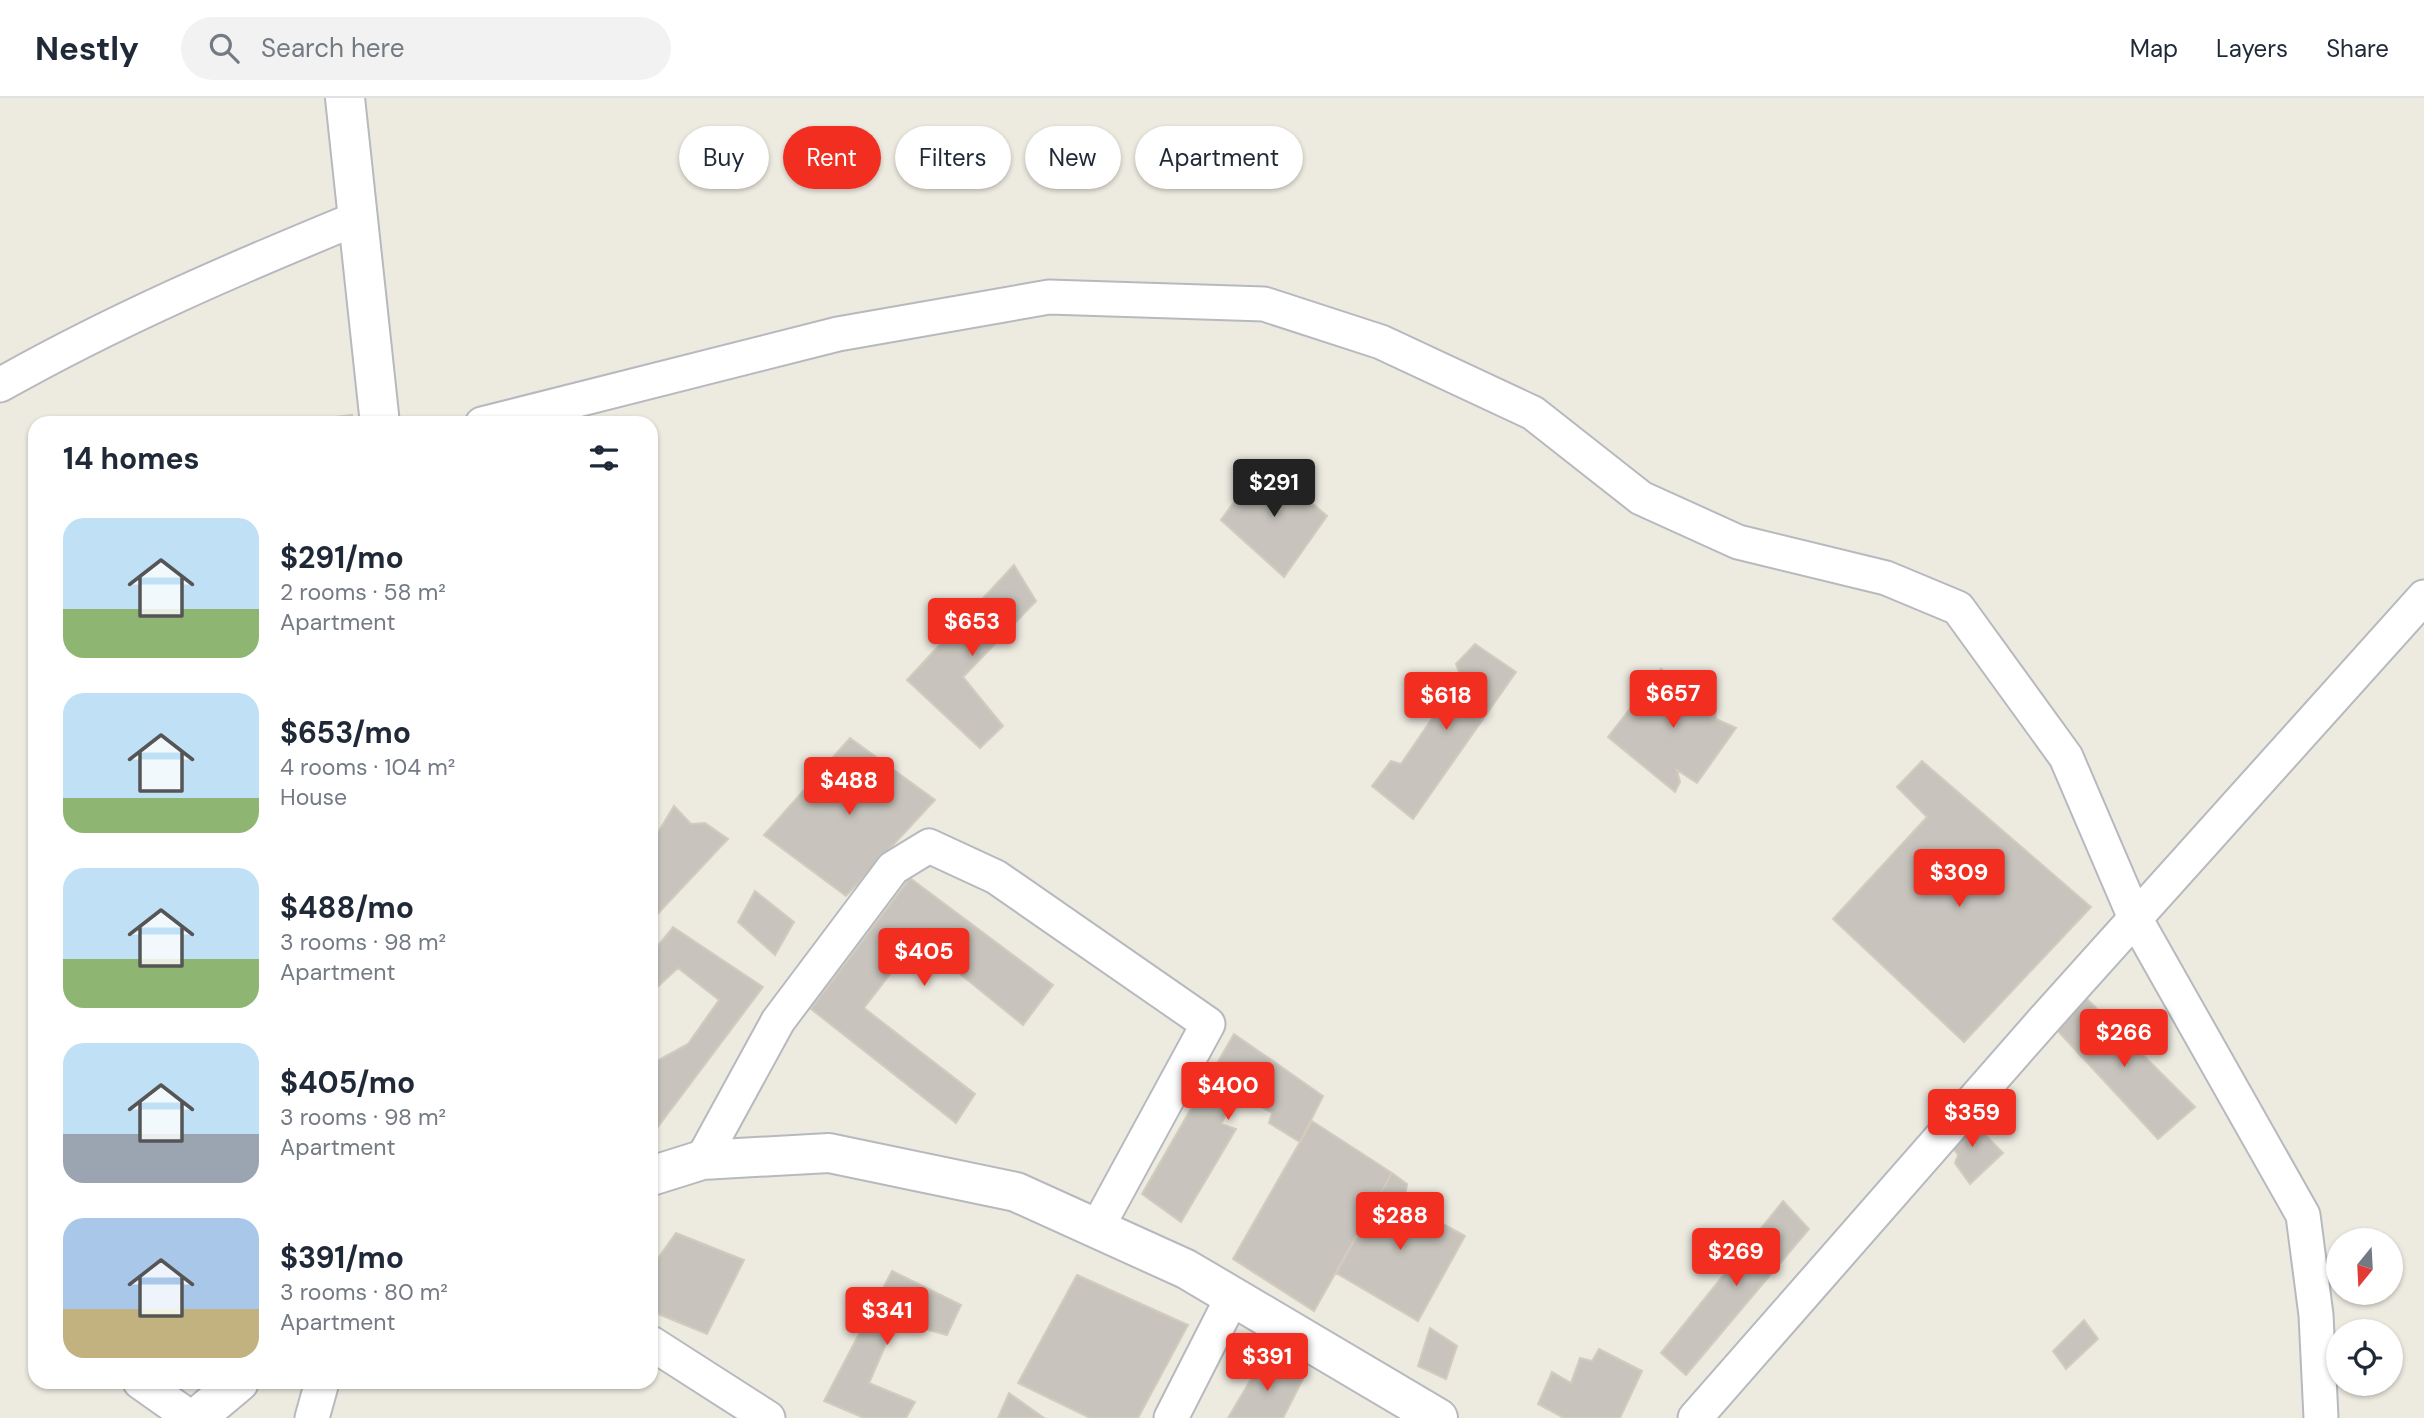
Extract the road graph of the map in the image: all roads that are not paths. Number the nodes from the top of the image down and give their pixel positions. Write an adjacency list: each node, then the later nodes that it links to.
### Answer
1 (345, 98): 2 (street)
2 (358, 218): 3 (street); 4 (street)
3 (0, 386)
4 (379, 416)
5 (514, 416): 7 (street)
6 (2424, 597): 7 (street)
7 (2135, 918): 21 (street); 22 (street)
8 (702, 1160): 9 (street); 10 (street); 10 (street)
9 (658, 1174)
10 (1097, 1228): 11 (street)
11 (1233, 1296): 19 (street); 20 (street)
12 (658, 1347): 18 (street)
13 (150, 1389): 16 (street)
14 (230, 1389): 16 (street)
15 (320, 1389): 17 (street)
16 (194, 1418)
17 (312, 1418)
18 (768, 1418)
19 (1171, 1418)
20 (1438, 1418)
21 (1695, 1418)
22 (2321, 1418)

